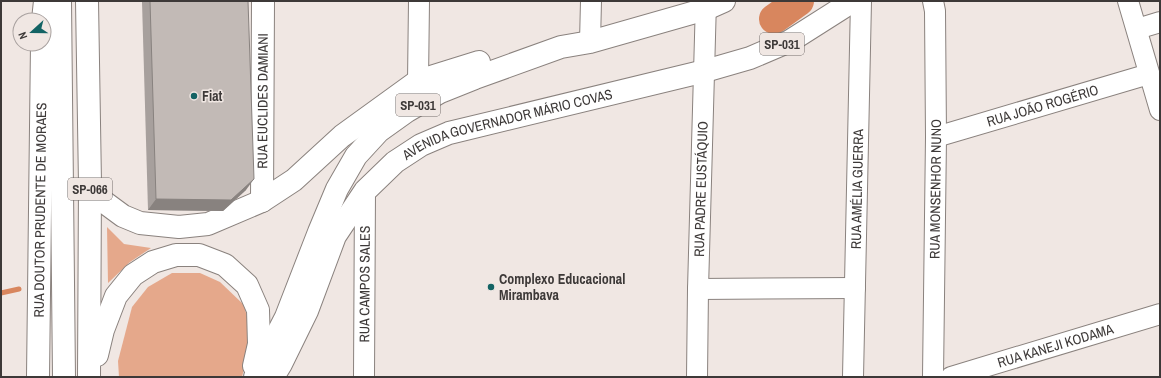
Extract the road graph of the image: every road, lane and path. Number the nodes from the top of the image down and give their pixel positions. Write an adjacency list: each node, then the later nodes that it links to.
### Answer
1 (45, 1): 12 (main road)
2 (60, 1): 30 (main road)
3 (87, 1): 23 (main road, SP-066)
4 (263, 1): 25 (main road, RUA EUCLIDES DAMIANI)
5 (418, 1): 20 (street)
6 (591, 1): 15 (street)
7 (853, 1): 18 (main road, AVENIDA GOVERNADOR MÁRIO COVAS / SP-031)
8 (861, 1): 26 (street, RUA AMÉLIA GUERRA)
9 (933, 1): 22 (street, RUA MONSENHOR NUNO)
10 (1128, 1): 14 (street)
11 (712, 4): 15 (main road, SP-031); 18 (street, RUA PADRE EUSTÁQUIO)
12 (44, 12)
13 (1160, 22): 14 (street)
14 (1137, 29): 19 (street)
15 (590, 42): 16 (main road, SP-031)
16 (561, 47): 20 (main road); 33 (main road, SP-031)
17 (42, 52): 29 (main road, RUA DOUTOR PRUDENTE DE MORAES)
18 (705, 71): 24 (main road, AVENIDA GOVERNADOR MÁRIO COVAS / SP-031); 27 (street, RUA PADRE EUSTÁQUIO)
19 (1149, 74): 21 (street); 22 (street, RUA JOÃO ROGÉRIO)
20 (418, 81): 25 (main road)
21 (1160, 110)
22 (936, 137): 38 (street, RUA MONSENHOR NUNO)
23 (90, 184): 25 (main road); 31 (main road, SP-066)
24 (365, 191): 34 (main road, AVENIDA GOVERNADOR MÁRIO COVAS / SP-031); 35 (street, RUA CAMPOS SALES)
25 (262, 201)
26 (855, 288): 27 (street); 37 (street, RUA AMÉLIA GUERRA)
27 (698, 289): 36 (street, RUA PADRE EUSTÁQUIO)
28 (1160, 314): 39 (street, RUA KANEJI KODAMA)
29 (38, 377)
30 (64, 377)
31 (90, 377): 32 (main road)
32 (251, 377)
33 (255, 377)
34 (273, 377)
35 (364, 377)
36 (697, 377)
37 (853, 377)
38 (933, 377)
39 (952, 377)

